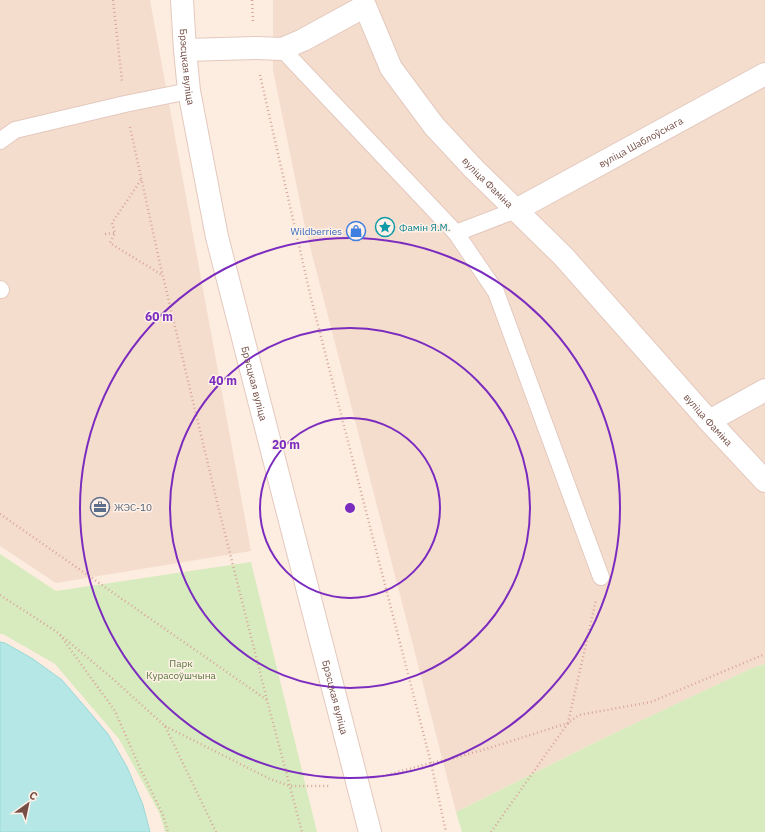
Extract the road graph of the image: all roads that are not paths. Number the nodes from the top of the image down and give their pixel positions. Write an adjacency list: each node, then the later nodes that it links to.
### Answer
1 (182, 0): 4 (street, Брэсцкая вуліца)
2 (365, 3): 3 (street, вуліца Фаміна); 8 (street, вуліца Фаміна)
3 (282, 49): 4 (street, вуліца Фаміна); 9 (lane)
4 (185, 50): 6 (street, Брэсцкая вуліца)
5 (765, 74): 8 (street, вуліца Шаблоўскага)
6 (189, 91): 7 (lane); 14 (street, Брэсцкая вуліца)
7 (0, 141)
8 (516, 210): 9 (lane); 11 (street, вуліца Фаміна)
9 (456, 233): 13 (lane)
10 (765, 390): 11 (street)
11 (709, 421): 12 (street, вуліца Фаміна)
12 (765, 481)
13 (601, 577)
14 (370, 832)

